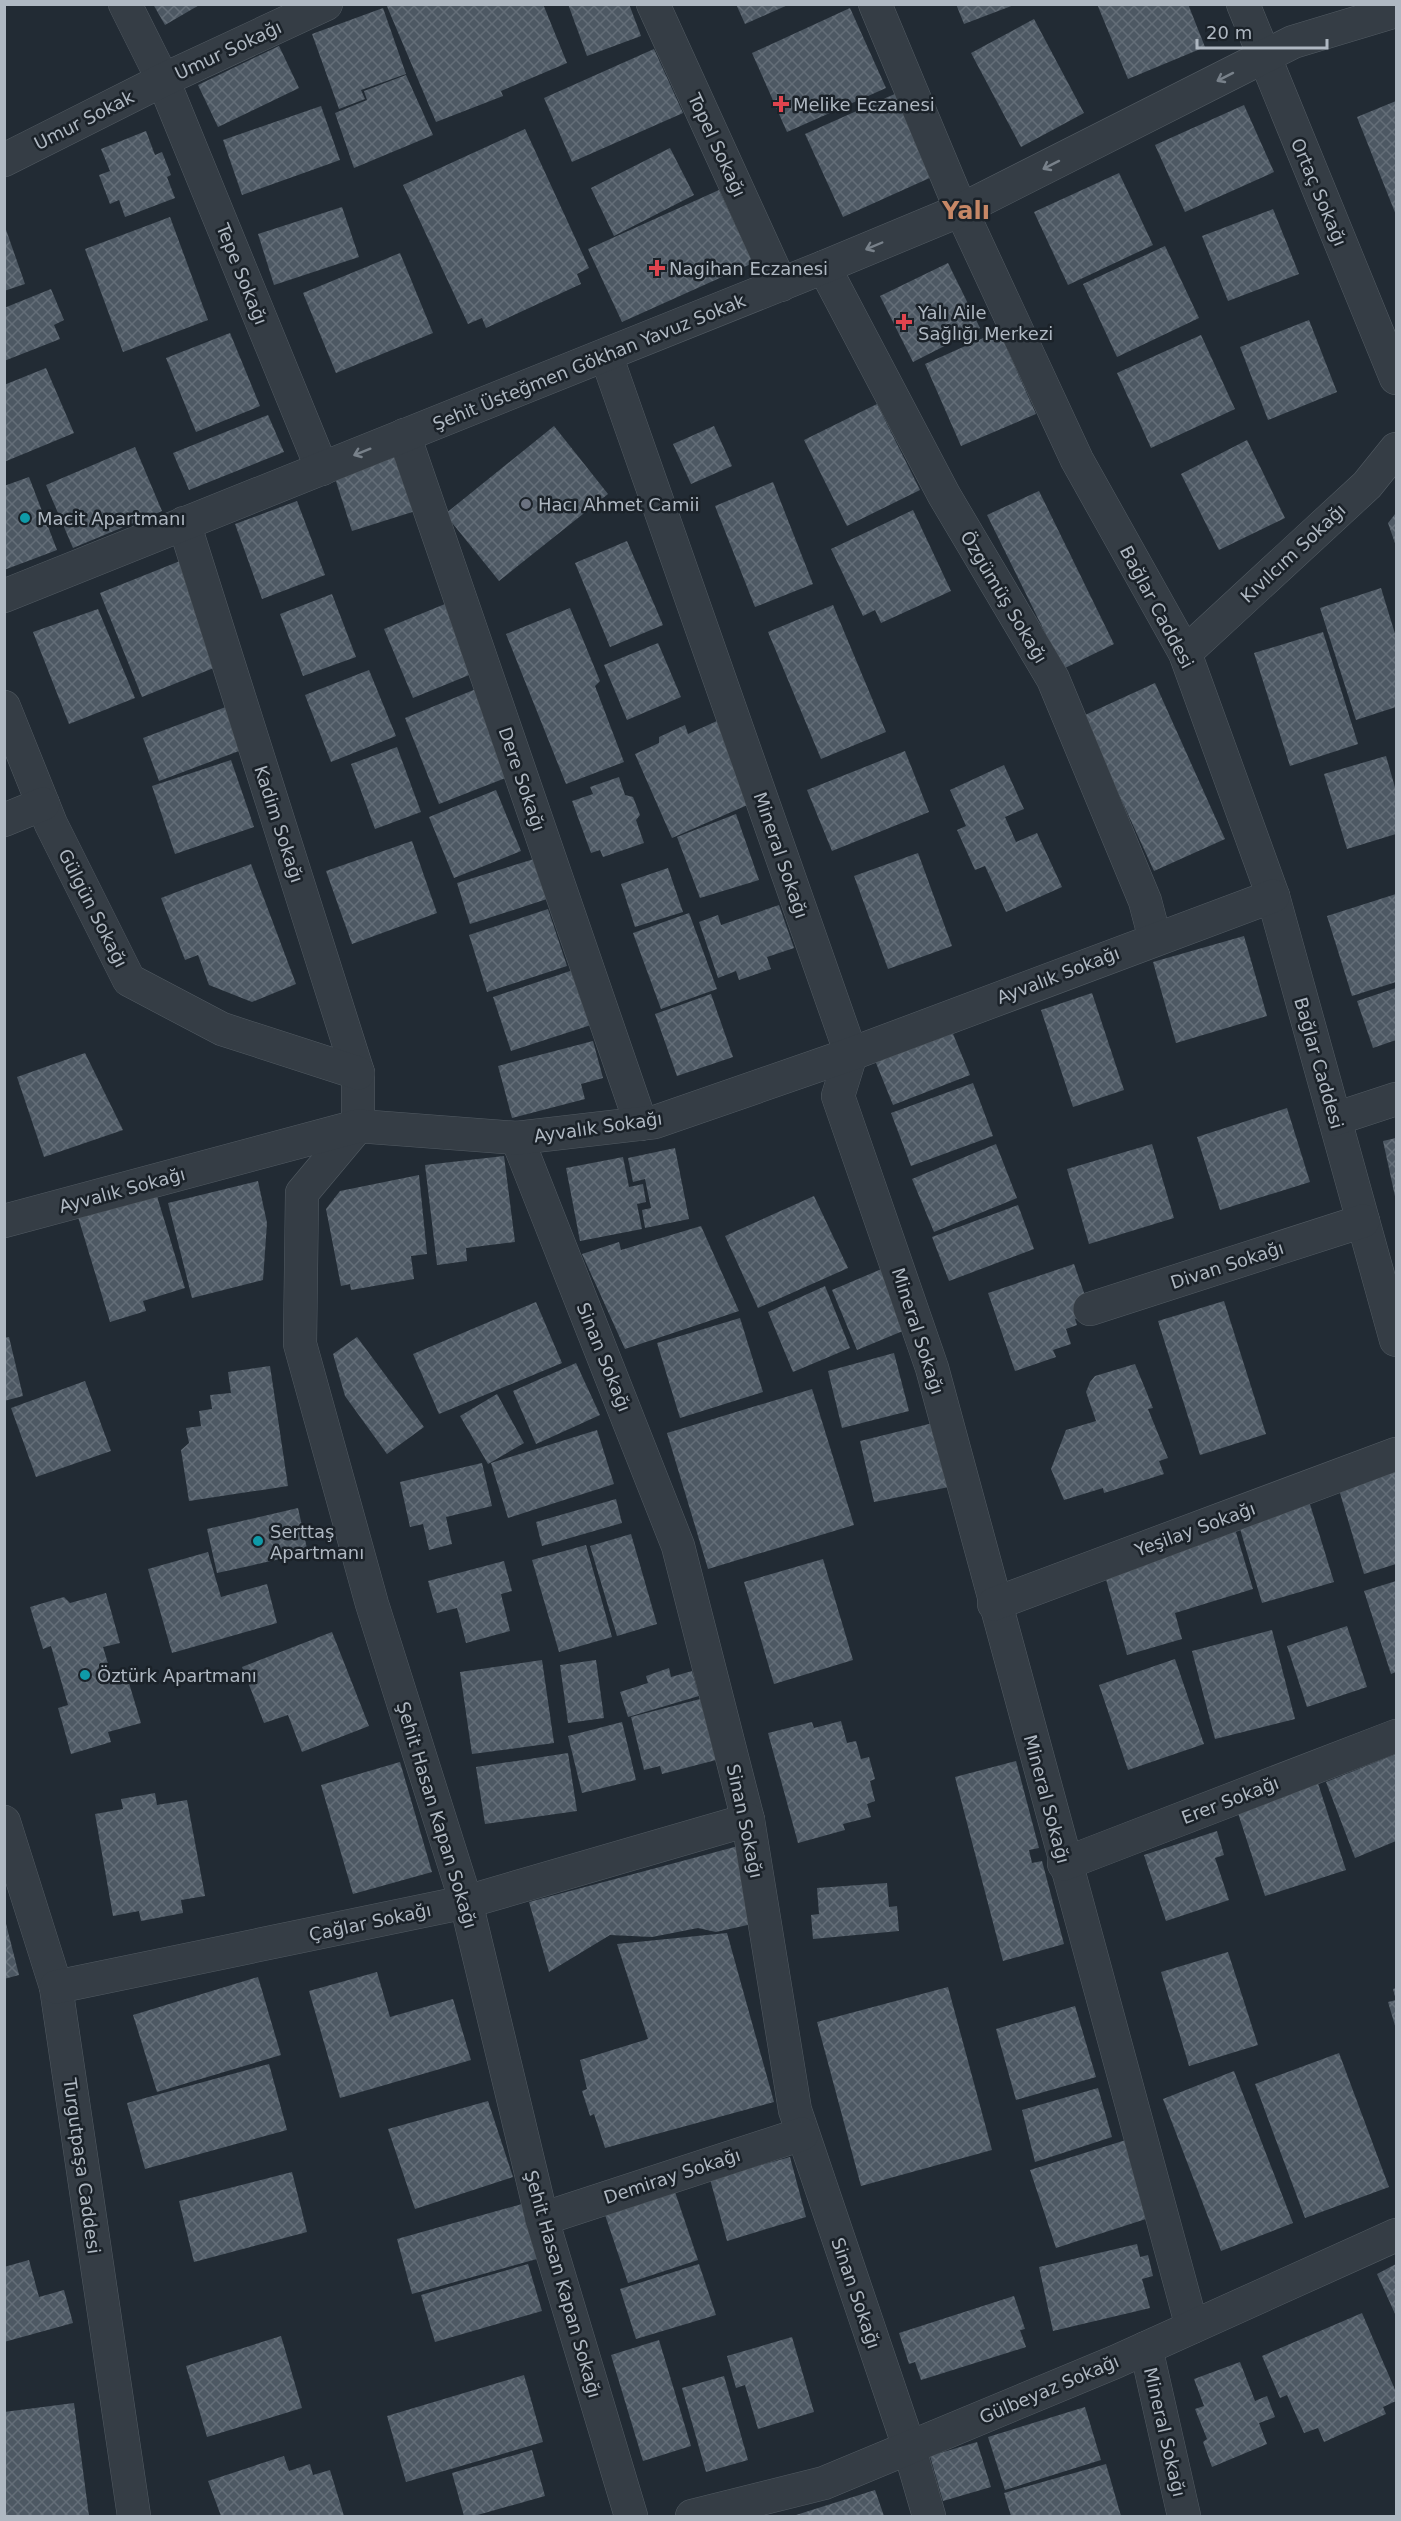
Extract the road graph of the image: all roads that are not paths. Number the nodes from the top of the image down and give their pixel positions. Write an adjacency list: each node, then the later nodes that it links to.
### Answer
1 (125, 4): 8 (street, Tepe Sokağı)
2 (326, 4): 8 (street, Umur Sokağı)
3 (653, 4): 12 (street, Topel Sokağı)
4 (875, 4): 10 (street, Bağlar Caddesi)
5 (1243, 4): 7 (street, Ortaç Sokağı)
6 (1396, 11): 7 (street, Şehit Üsteğmen Gökhan Yavuz Sokak)
7 (1263, 58): 10 (street, Şehit Üsteğmen Gökhan Yavuz Sokak, one-way to 10); 14 (street, Ortaç Sokağı)
8 (163, 80): 9 (street, Umur Sokak); 17 (street, Tepe Sokağı)
9 (4, 160)
10 (961, 210): 11 (street, Şehit Üsteğmen Gökhan Yavuz Sokak, one-way to 11); 20 (street, Bağlar Caddesi)
11 (824, 267): 12 (street, Şehit Üsteğmen Gökhan Yavuz Sokak); 25 (street, Özgümüş Sokağı)
12 (781, 285): 13 (street, Şehit Üsteğmen Gökhan Yavuz Sokak)
13 (606, 355): 15 (street, Şehit Üsteğmen Gökhan Yavuz Sokak); 26 (street, Mineral Sokağı)
14 (1396, 378)
15 (404, 435): 17 (street, Şehit Üsteğmen Gökhan Yavuz Sokak, one-way to 17); 30 (street, Dere Sokağı)
16 (1396, 449): 20 (street, Kıvılcım Sokağı)
17 (322, 469): 18 (street, Şehit Üsteğmen Gökhan Yavuz Sokak)
18 (184, 524): 19 (street, Şehit Üsteğmen Gökhan Yavuz Sokak); 27 (street, Kadim Sokağı)
19 (4, 596)
20 (1185, 653): 24 (street, Bağlar Caddesi)
21 (4, 706): 22 (street, Gülgün Sokağı)
22 (43, 804): 23 (street); 27 (street, Gülgün Sokağı)
23 (4, 820)
24 (1273, 896): 25 (street, Ayvalık Sokağı); 29 (street, Bağlar Caddesi)
25 (1155, 939): 26 (street, Ayvalık Sokağı)
26 (851, 1054): 30 (street, Ayvalık Sokağı); 38 (street, Mineral Sokağı)
27 (358, 1073): 31 (street, Kadim Sokağı)
28 (1396, 1098): 29 (street)
29 (1335, 1119): 34 (street, Bağlar Caddesi)
30 (641, 1124): 32 (street, Ayvalık Sokağı)
31 (358, 1126): 32 (street, Ayvalık Sokağı); 33 (street, Ayvalık Sokağı); 43 (street, Şehit Hasan Kapan Sokağı)
32 (517, 1138): 40 (street, Sinan Sokağı)
33 (4, 1221)
34 (1363, 1221): 35 (street, Divan Sokağı); 36 (street, Bağlar Caddesi)
35 (1090, 1309)
36 (1396, 1340)
37 (1396, 1454): 38 (street, Yeşilay Sokağı)
38 (994, 1604): 42 (street, Mineral Sokağı)
39 (1396, 1736): 42 (street, Erer Sokağı)
40 (748, 1820): 43 (street, Çağlar Sokağı); 45 (street, Sinan Sokağı)
41 (4, 1822): 44 (street, Turgutpaşa Caddesi)
42 (1064, 1864): 48 (street, Mineral Sokağı)
43 (466, 1902): 44 (street, Çağlar Sokağı); 46 (street, Şehit Hasan Kapan Sokağı)
44 (56, 1987): 51 (street, Turgutpaşa Caddesi)
45 (802, 2134): 46 (street, Demiray Sokağı); 50 (street, Sinan Sokağı)
46 (542, 2219): 52 (street, Şehit Hasan Kapan Sokağı)
47 (1396, 2235): 48 (street, Gülbeyaz Sokağı)
48 (1192, 2327): 49 (street, Gülbeyaz Sokağı)
49 (1146, 2348): 50 (street, Gülbeyaz Sokağı); 55 (street, Mineral Sokağı)
50 (909, 2447): 53 (street, Gülbeyaz Sokağı); 54 (street, Sinan Sokağı)
51 (134, 2517)
52 (632, 2517)
53 (692, 2517)
54 (928, 2517)
55 (1184, 2517)

